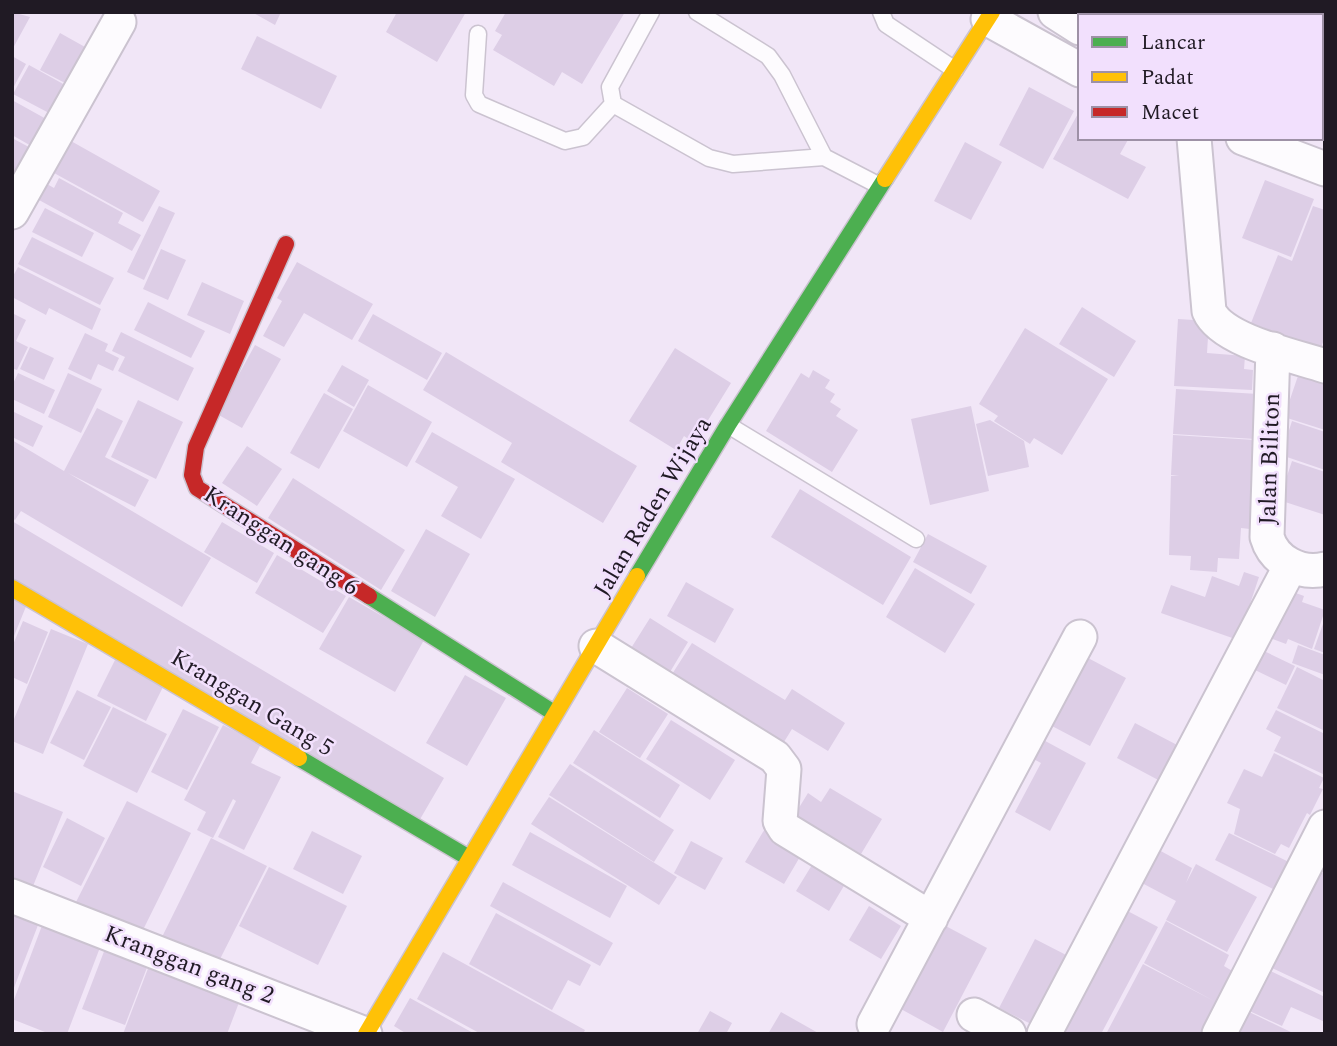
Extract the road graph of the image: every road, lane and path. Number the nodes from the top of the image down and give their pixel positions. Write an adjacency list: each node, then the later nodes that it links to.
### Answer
1 (651, 12): 11 (lane)
2 (696, 12): 14 (lane)
3 (881, 12): 10 (lane)
4 (1055, 12): 7 (street)
5 (990, 16): 9 (street); 10 (street, Jalan Raden Wijaya)
6 (119, 22): 17 (street)
7 (1078, 27)
8 (478, 34): 11 (lane)
9 (1078, 69)
10 (957, 71): 16 (street, Jalan Raden Wijaya)
11 (614, 104): 14 (lane)
12 (1194, 140): 19 (street)
13 (1249, 140): 15 (street)
14 (824, 157): 16 (lane)
15 (1325, 169)
16 (883, 187): 21 (street, Jalan Raden Wijaya)
17 (12, 212)
18 (286, 244): 28 (street, Kranggan gang 6)
19 (1273, 349): 20 (street); 23 (street, Jalan Biliton)
20 (1325, 366)
21 (728, 425): 22 (lane); 27 (street, Jalan Raden Wijaya)
22 (916, 539)
23 (1291, 565): 24 (street); 37 (street)
24 (1325, 569)
25 (12, 588): 30 (street, Kranggan Gang 5)
26 (1080, 637): 32 (street)
27 (596, 646): 28 (street, Jalan Raden Wijaya); 32 (street)
28 (554, 713): 30 (street, Jalan Raden Wijaya)
29 (1325, 827): 38 (street)
30 (469, 858): 35 (street, Jalan Raden Wijaya)
31 (12, 896): 35 (street, Kranggan gang 2)
32 (931, 918): 34 (street)
33 (974, 1015): 36 (street)
34 (874, 1024)
35 (366, 1034)
36 (1009, 1034)
37 (1044, 1034)
38 (1219, 1034)

